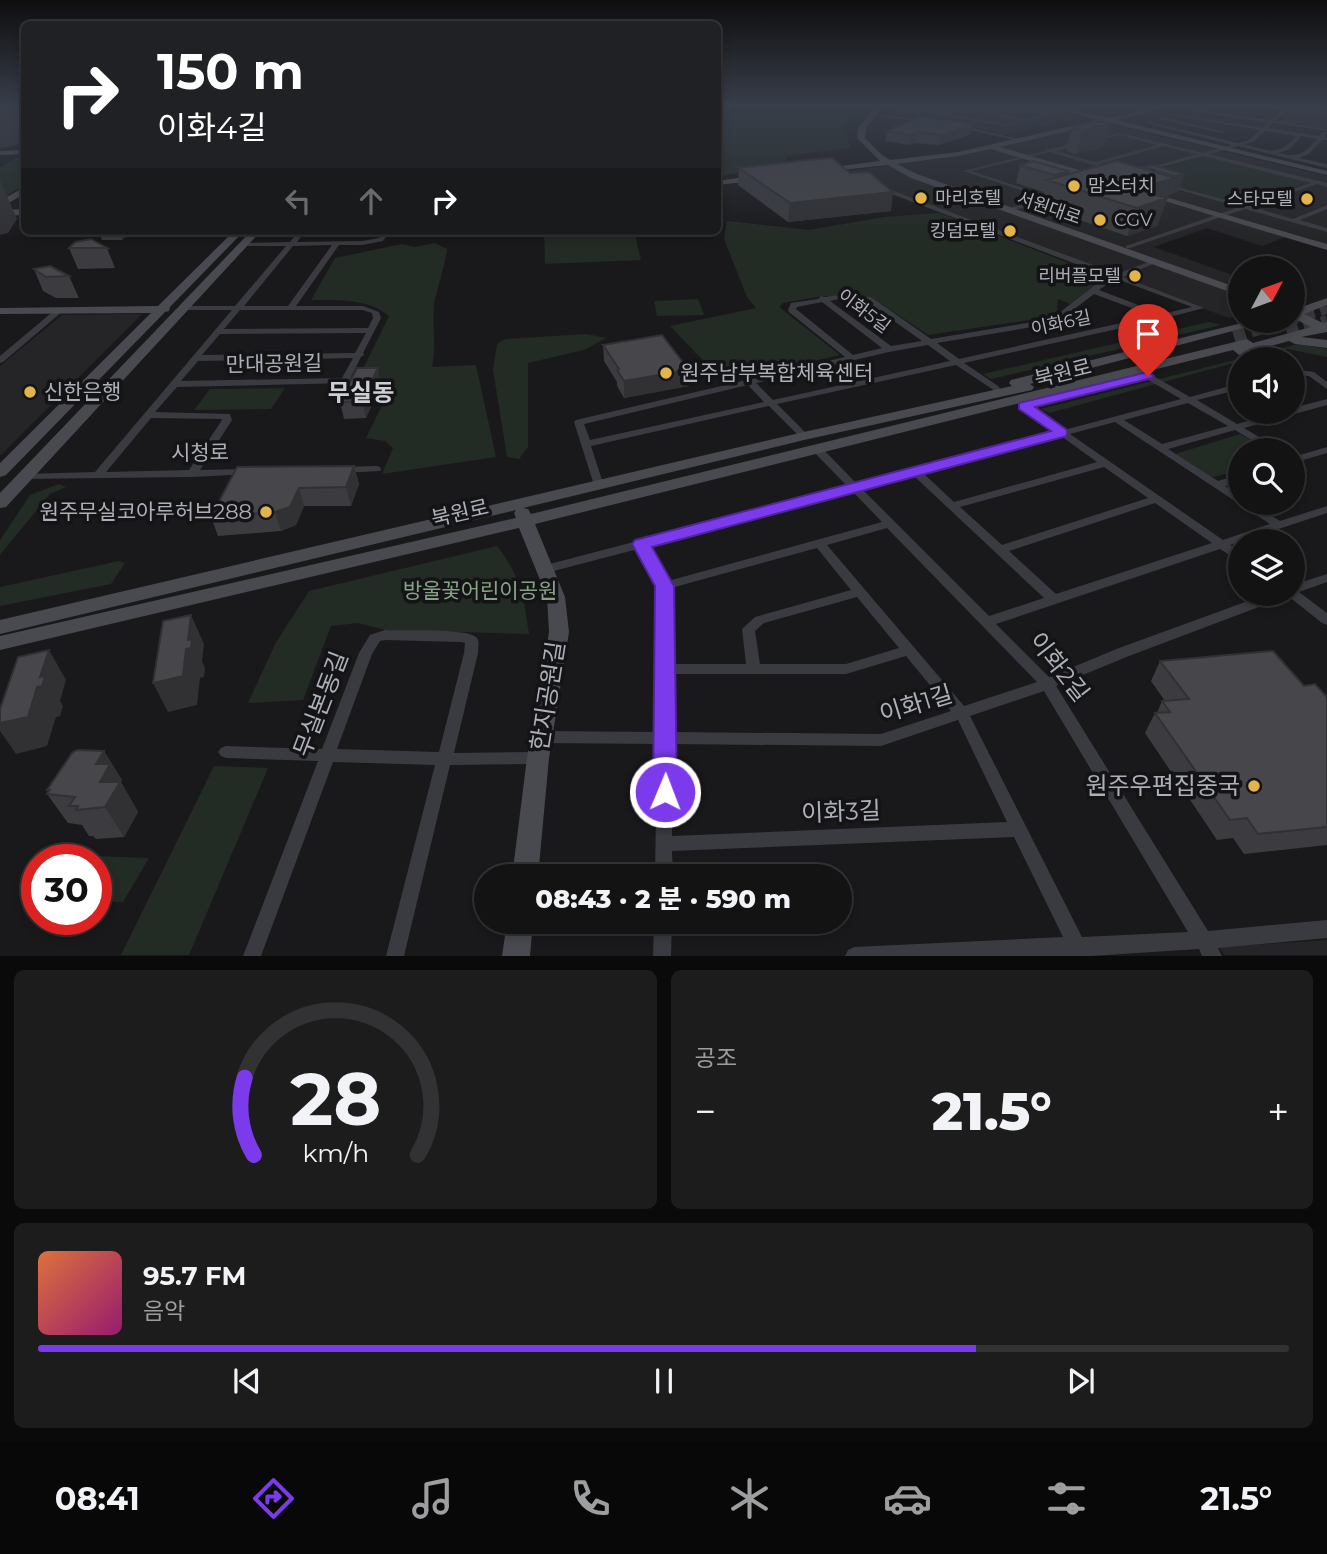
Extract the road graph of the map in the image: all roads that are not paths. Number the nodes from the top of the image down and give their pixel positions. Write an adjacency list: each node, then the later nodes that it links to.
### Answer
1 (21, 152): 17 (street)
2 (879, 152): 24 (street, 서원대로)
3 (880, 152): 24 (street, 서원대로)
4 (887, 152): 20 (street)
5 (943, 152): 20 (street)
6 (959, 152): 24 (street)
7 (1008, 152): 21 (street)
8 (1041, 152): 21 (street)
9 (1053, 152): 28 (street)
10 (1141, 152): 28 (street)
11 (1193, 152): 19 (street)
12 (1211, 152): 19 (street)
13 (1239, 152): 33 (street)
14 (1268, 152): 18 (street)
15 (1278, 152): 18 (street)
16 (1309, 152): 22 (street)
17 (0, 153)
18 (1274, 153): 22 (street)
19 (1203, 154): 36 (street); 41 (street)
20 (924, 155): 24 (street)
21 (1023, 156): 25 (street); 39 (street)
22 (1294, 158): 26 (street); 27 (street)
23 (1327, 159): 27 (street)
24 (891, 161): 31 (street); 31 (street); 51 (street, 서원대로); 65 (street, 서원대로)
25 (1004, 161): 30 (street); 48 (street)
26 (1285, 161)
27 (1316, 163): 29 (street)
28 (1095, 164): 32 (street)
29 (1327, 166)
30 (1029, 168)
31 (831, 170): 35 (street)
32 (1117, 170)
33 (1327, 173)
34 (762, 175): 38 (street)
35 (845, 175)
36 (1150, 179)
37 (1327, 179): 41 (street)
38 (721, 180)
39 (1106, 182): 44 (street, 서원대로)
40 (1162, 183): 49 (street)
41 (1317, 183): 43 (street); 49 (street)
42 (869, 184): 67 (street, 이화6길)
43 (1327, 185)
44 (1090, 187)
45 (1140, 191): 54 (street)
46 (21, 193): 52 (street)
47 (1059, 195): 48 (street, 서원대로)
48 (1049, 198): 51 (street, 서원대로)
49 (1245, 207): 54 (street); 55 (street)
50 (1327, 207): 55 (street)
51 (1014, 208): 65 (street, 서원대로)
52 (0, 209): 53 (street)
53 (21, 210)
54 (1220, 215): 64 (street); 65 (street)
55 (1293, 221): 56 (street)
56 (1327, 230)
57 (235, 235): 76 (street)
58 (252, 235): 61 (street)
59 (299, 235): 62 (street, 만대공원길)
60 (385, 235): 63 (street)
61 (243, 244): 62 (street); 75 (street)
62 (291, 244): 63 (street); 77 (street, 만대공원길)
63 (335, 244): 78 (street)
64 (1327, 247)
65 (1123, 249): 66 (street, 서원대로); 68 (street, 서원대로)
66 (1153, 262): 67 (street, 이화5길); 69 (street, 서원대로)
67 (1115, 276): 70 (street, 이화5길); 82 (street, 이화6길)
68 (1228, 282)
69 (1228, 288)
70 (1094, 291): 82 (street); 83 (street, 이화5길)
71 (821, 298): 90 (street, 이화5길); 94 (street, 이화5길); 97 (street)
72 (1306, 300): 73 (street)
73 (1327, 300): 74 (street)
74 (1306, 307)
75 (182, 308): 76 (street); 77 (street); 132 (street)
76 (162, 309): 79 (street); 129 (street)
77 (237, 309): 78 (street); 86 (street, 만대공원길)
78 (290, 309): 85 (street)
79 (60, 310): 80 (street); 98 (street)
80 (0, 312)
81 (1306, 316): 84 (street)
82 (1162, 317): 88 (street, 이화6길)
83 (1053, 321): 88 (street); 90 (street, 이화5길)
84 (1326, 326): 89 (street, 북원로)
85 (372, 330): 86 (street, 만대공원길); 95 (street, 만대공원길)
86 (218, 332): 96 (street, 만대공원길)
87 (1232, 334): 93 (street); 105 (street, 북원로); 111 (street, 북원로)
88 (1078, 335): 99 (street, 이화6길)
89 (1279, 339): 92 (street); 93 (street, 북원로)
90 (929, 342): 94 (street, 이화5길); 99 (street, 이화5길)
91 (1247, 343): 114 (street, 북원로)
92 (1327, 344)
93 (1262, 345): 101 (street, 북원로)
94 (889, 349): 97 (street, 이화5길)
95 (360, 355): 96 (street, 만대공원길); 103 (street, 만대공원길)
96 (196, 358): 103 (street, 만대공원길)
97 (852, 358): 102 (street, 이화5길)
98 (0, 360)
99 (957, 362): 105 (street, 이화5길); 109 (street, 이화6길)
100 (1305, 373): 104 (street)
101 (1148, 376): 107 (street); 110 (street, 북원로)
102 (751, 383): 109 (street); 119 (street, 이화5길)
103 (174, 384): 112 (street, 만대공원길)
104 (1327, 386)
105 (995, 388): 111 (street, 북원로)
106 (1228, 390): 107 (street)
107 (1190, 400): 113 (street); 115 (street)
108 (1327, 402): 115 (street)
109 (771, 403): 117 (street); 119 (street, 이화6길)
110 (1024, 406): 114 (street, 북원로); 116 (street)
111 (914, 411): 117 (street, 북원로)
112 (148, 415): 130 (street); 131 (street, 만대공원길)
113 (1116, 419): 116 (street); 121 (street)
114 (930, 421): 120 (street, 북원로)
115 (1237, 427): 118 (street); 121 (street)
116 (1062, 433): 124 (street); 128 (street)
117 (804, 436): 120 (street); 135 (street, 북원로)
118 (1256, 438)
119 (586, 444): 135 (street, 이화5길)
120 (816, 448): 136 (street, 이화2길); 142 (street, 북원로)
121 (1160, 448): 134 (street)
122 (1327, 450): 123 (street)
123 (1305, 456)
124 (1105, 463): 138 (street); 140 (street)
125 (376, 469): 126 (street)
126 (335, 470)
127 (257, 472): 130 (street, 시청로)
128 (916, 472): 136 (street); 140 (street)
129 (0, 474): 132 (street)
130 (192, 474): 131 (street, 시청로)
131 (97, 476): 132 (street, 시청로)
132 (24, 477): 139 (street)
133 (1228, 481): 134 (street)
134 (1216, 485): 137 (street)
135 (599, 486): 142 (street, 북원로)
136 (856, 487): 144 (street, 이화2길); 147 (street)
137 (1228, 492)
138 (1157, 499): 148 (street); 150 (street)
139 (0, 503)
140 (951, 506): 150 (street)
141 (1327, 509): 145 (street)
142 (522, 512): 151 (street, 한지공원길); 163 (street, 북원로)
143 (1264, 515): 145 (street)
144 (891, 523): 146 (street); 161 (street, 이화2길)
145 (1279, 525): 148 (street)
146 (819, 543): 153 (street); 155 (street)
147 (641, 544): 151 (street); 153 (street)
148 (1222, 545): 149 (street); 156 (street)
149 (1228, 549)
150 (1000, 550): 156 (street)
151 (546, 569): 172 (street, 한지공원길)
152 (1327, 578): 154 (street)
153 (665, 586): 167 (street)
154 (1305, 586)
155 (860, 592): 165 (street); 168 (street)
156 (1054, 600): 161 (street)
157 (1305, 602): 160 (street)
158 (1248, 606): 169 (street, 이화1길)
159 (0, 618): 163 (street)
160 (1327, 620)
161 (989, 621): 169 (street, 이화2길)
162 (0, 627): 163 (street, 북원로)
163 (35, 627): 164 (street, 북원로); 166 (street)
164 (0, 643)
165 (909, 650): 168 (street); 170 (street)
166 (0, 654)
167 (666, 669): 168 (street); 171 (street)
168 (754, 669)
169 (1047, 684): 170 (street, 이화1길); 183 (street, 이화2길)
170 (962, 714): 171 (street, 이화1길); 176 (street)
171 (666, 740): 172 (street, 이화1길); 177 (street)
172 (539, 747): 175 (street); 178 (street, 한지공원길)
173 (226, 752): 174 (street)
174 (328, 754): 175 (street); 175 (street, 무실본동길); 185 (street, 무실본동길)
175 (444, 759): 186 (street, 무실본동길)
176 (1019, 829): 177 (street, 이화3길); 184 (street)
177 (664, 844): 179 (street)
178 (526, 864)
179 (664, 864)
180 (1327, 929): 183 (street)
181 (519, 934): 187 (street)
182 (663, 934): 188 (street)
183 (1209, 948): 184 (street)
184 (1079, 951): 189 (street)
185 (252, 956)
186 (395, 956)
187 (516, 956)
188 (662, 956)
189 (854, 956)

